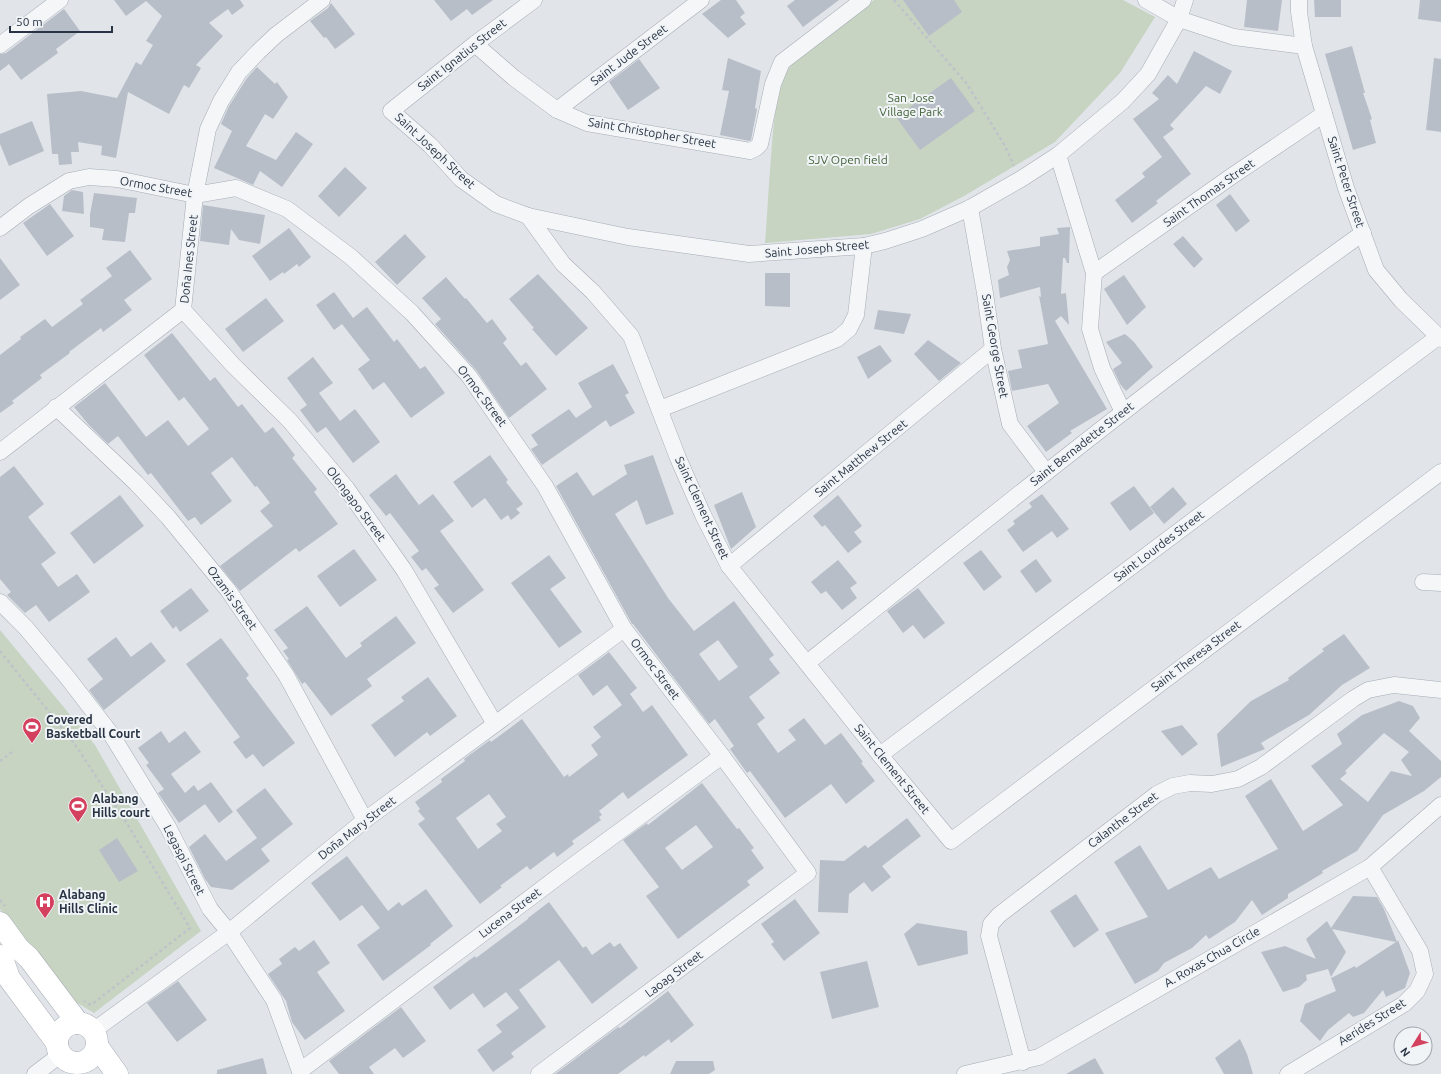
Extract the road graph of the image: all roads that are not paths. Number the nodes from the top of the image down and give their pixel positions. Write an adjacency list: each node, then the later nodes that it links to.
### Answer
1 (60, 0): 11 (street)
2 (322, 0): 17 (street, Doña Ines Street)
3 (534, 0): 10 (street, Saint Ignatius Street)
4 (700, 0): 13 (street, Saint Jude Street)
5 (863, 0): 13 (street, Saint Christopher Street)
6 (1146, 0): 9 (street)
7 (1185, 0): 9 (street, Saint Joseph Street)
8 (1299, 0): 12 (street, Saint Peter Street)
9 (1178, 19): 12 (street); 16 (street, Saint Joseph Street)
10 (475, 44): 13 (street, Saint Christopher Street); 14 (street, Saint Ignatius Street)
11 (0, 45)
12 (1304, 46): 15 (street, Saint Peter Street)
13 (557, 110)
14 (391, 111): 19 (street, Saint Joseph Street)
15 (1324, 114): 21 (street, Saint Peter Street); 23 (street, Saint Thomas Street)
16 (1058, 155): 18 (street, Saint Joseph Street); 23 (street)
17 (195, 195): 20 (street, Ormoc Street); 24 (street, Doña Ines Street); 37 (street, Ormoc Street)
18 (970, 208): 22 (street, Saint Joseph Street); 26 (street, Saint George Street)
19 (528, 216): 22 (street, Saint Joseph Street); 28 (street, Saint Clement Street)
20 (0, 228)
21 (1363, 233): 25 (street, Saint Peter Street); 29 (street, Saint Bernadette Street)
22 (864, 246): 28 (street)
23 (1094, 273): 29 (street)
24 (183, 310): 27 (street, Doña Ines Street); 40 (street, Olongapo Street)
25 (1440, 338): 41 (street, Saint Lourdes Street)
26 (993, 349): 31 (street, Saint George Street); 33 (street, Saint Matthew Street)
27 (56, 407): 30 (street, Doña Ines Street); 44 (street, Ozamis Street)
28 (660, 409): 33 (street, Saint Clement Street)
29 (1123, 412): 31 (street, Saint Bernadette Street)
30 (0, 452)
31 (1046, 472): 38 (street, Saint Bernadette Street)
32 (1441, 472): 45 (street, Saint Theresa Street)
33 (729, 566): 38 (street, Saint Clement Street)
34 (1423, 582): 35 (street)
35 (1441, 583)
36 (0, 602): 49 (street, Legaspi Street)
37 (624, 629): 40 (street, Doña Mary Street); 42 (street, Ormoc Street)
38 (807, 663): 41 (street, Saint Clement Street)
39 (1441, 690): 53 (street, Calanthe Street)
40 (495, 724): 44 (street, Doña Mary Street)
41 (880, 755): 45 (street, Saint Clement Street)
42 (722, 756): 47 (street, Ormoc Street); 54 (street, Lucena Street)
43 (1441, 805): 46 (street, A. Roxas Chua Circle)
44 (365, 820): 49 (street, Doña Mary Street)
45 (951, 841)
46 (1370, 867): 53 (street, A. Roxas Chua Circle); 59 (street, Aerides Street)
47 (808, 873): 57 (street, Laoag Street)
48 (5, 918): 50 (street)
49 (229, 932): 51 (street, Doña Mary Street); 54 (street, Legaspi Street)
50 (8, 956): 51 (street); 52 (street)
51 (89, 1033): 52 (street); 52 (street); 56 (street)
52 (67, 1058): 55 (street)
53 (1022, 1062): 58 (street, A. Roxas Chua Circle)
54 (301, 1073)
55 (35, 1074)
56 (117, 1074)
57 (539, 1074)
58 (965, 1074)
59 (1288, 1074)

